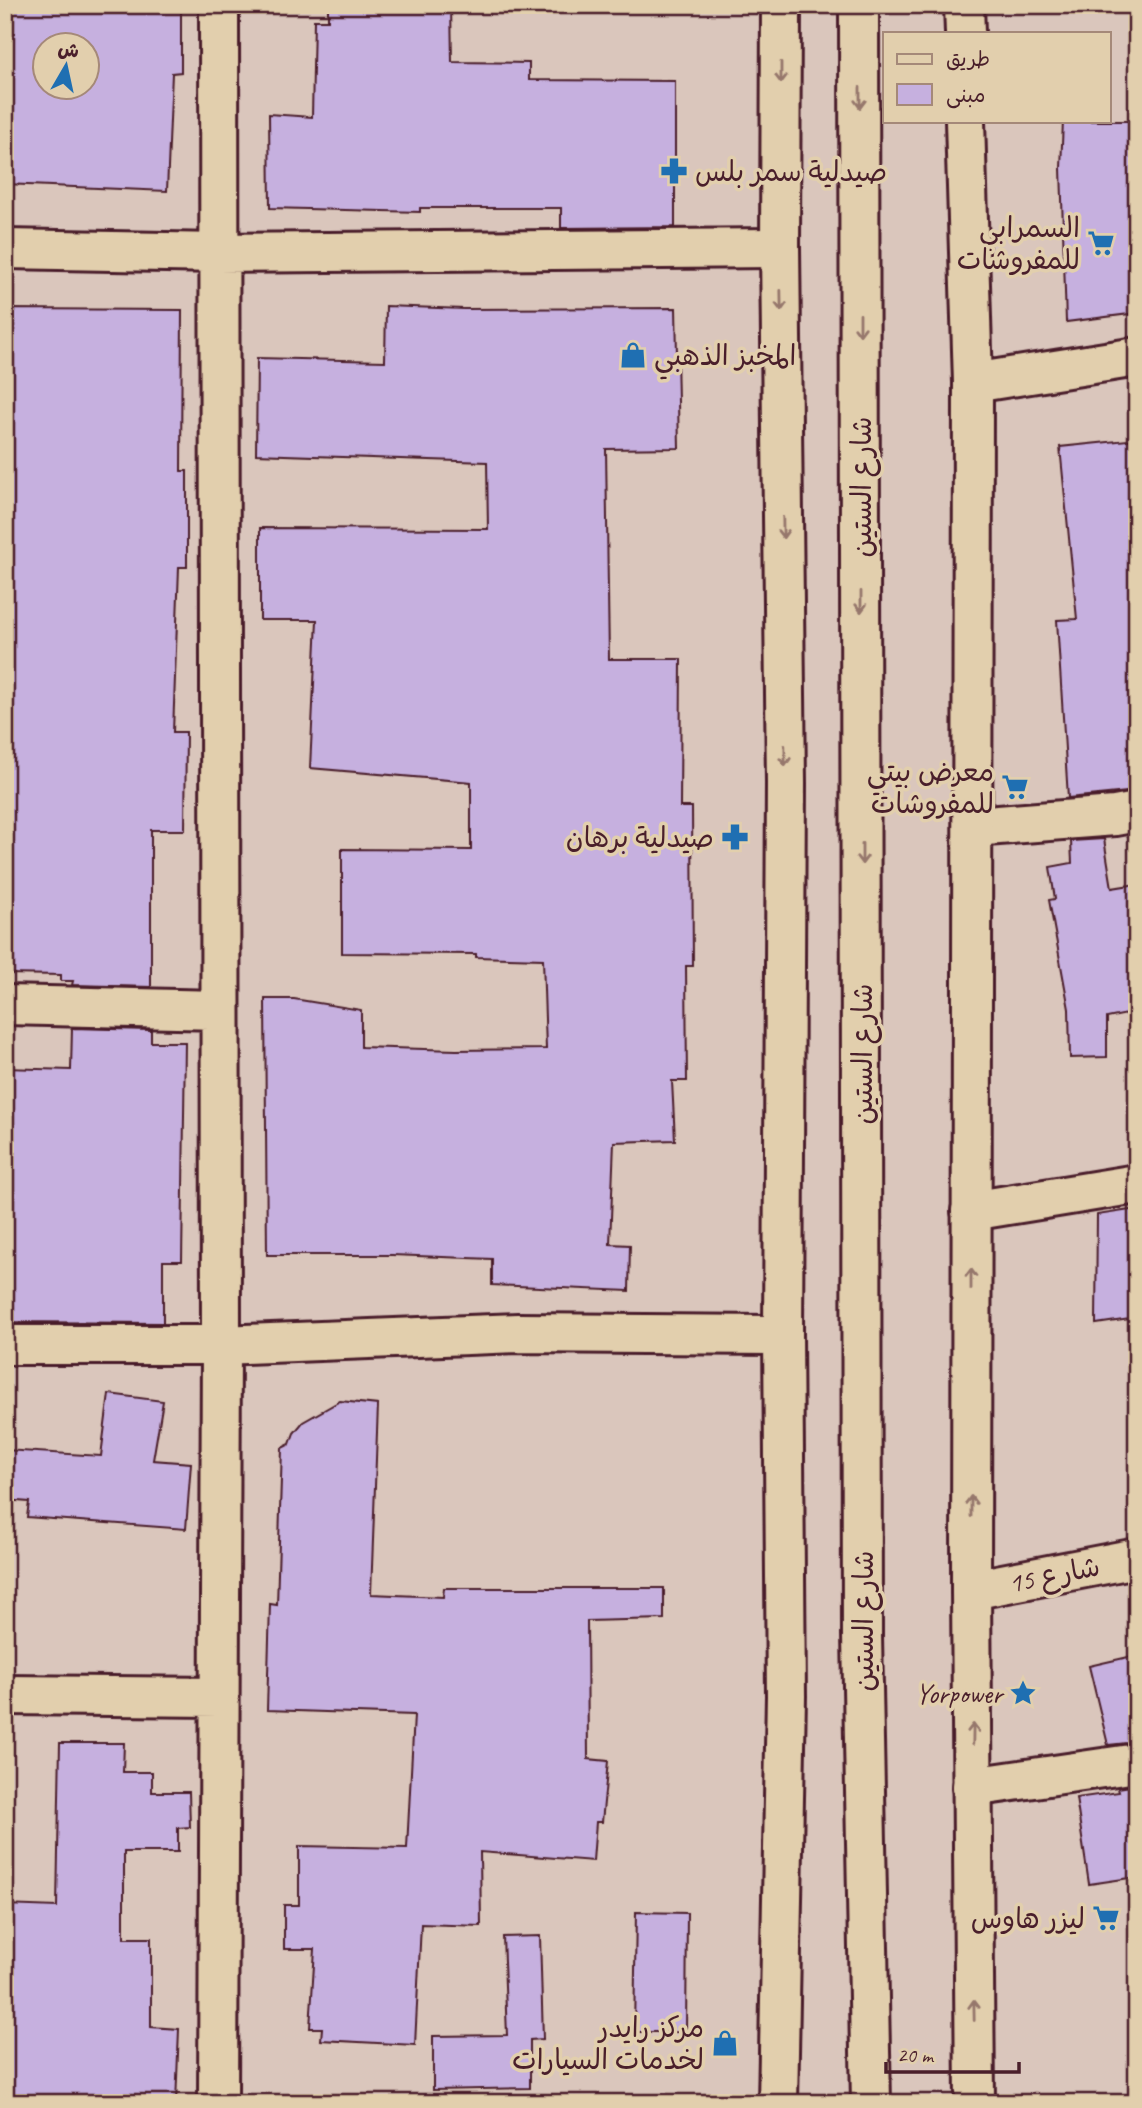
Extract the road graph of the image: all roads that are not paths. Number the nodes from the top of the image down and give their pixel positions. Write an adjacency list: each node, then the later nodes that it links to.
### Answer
1 (219, 5): 9 (street)
2 (781, 5): 7 (street, one-way to 7)
3 (859, 5): 29 (street, شارع الستين, one-way to 29)
4 (964, 5): 5 (street)
5 (965, 32)
6 (965, 122): 11 (street)
7 (780, 248): 9 (street); 18 (street, one-way to 18)
8 (5, 249): 9 (street)
9 (219, 253): 15 (street)
10 (1137, 357): 11 (street)
11 (973, 383): 13 (street)
12 (1137, 812): 13 (street)
13 (974, 827): 17 (street)
14 (5, 1005): 15 (street)
15 (220, 1010): 20 (street)
16 (1137, 1184): 17 (street)
17 (971, 1211): 22 (street, one-way to 17)
18 (783, 1335): 20 (street); 28 (street)
19 (5, 1345): 20 (street)
20 (221, 1345): 24 (street)
21 (1137, 1558): 22 (street, شارع 15)
22 (971, 1590): 26 (street, one-way to 22)
23 (5, 1695): 24 (street)
24 (218, 1696): 27 (street)
25 (1137, 1763): 26 (street)
26 (972, 1787): 30 (street, one-way to 26)
27 (218, 2103)
28 (778, 2103)
29 (871, 2103)
30 (975, 2103)

